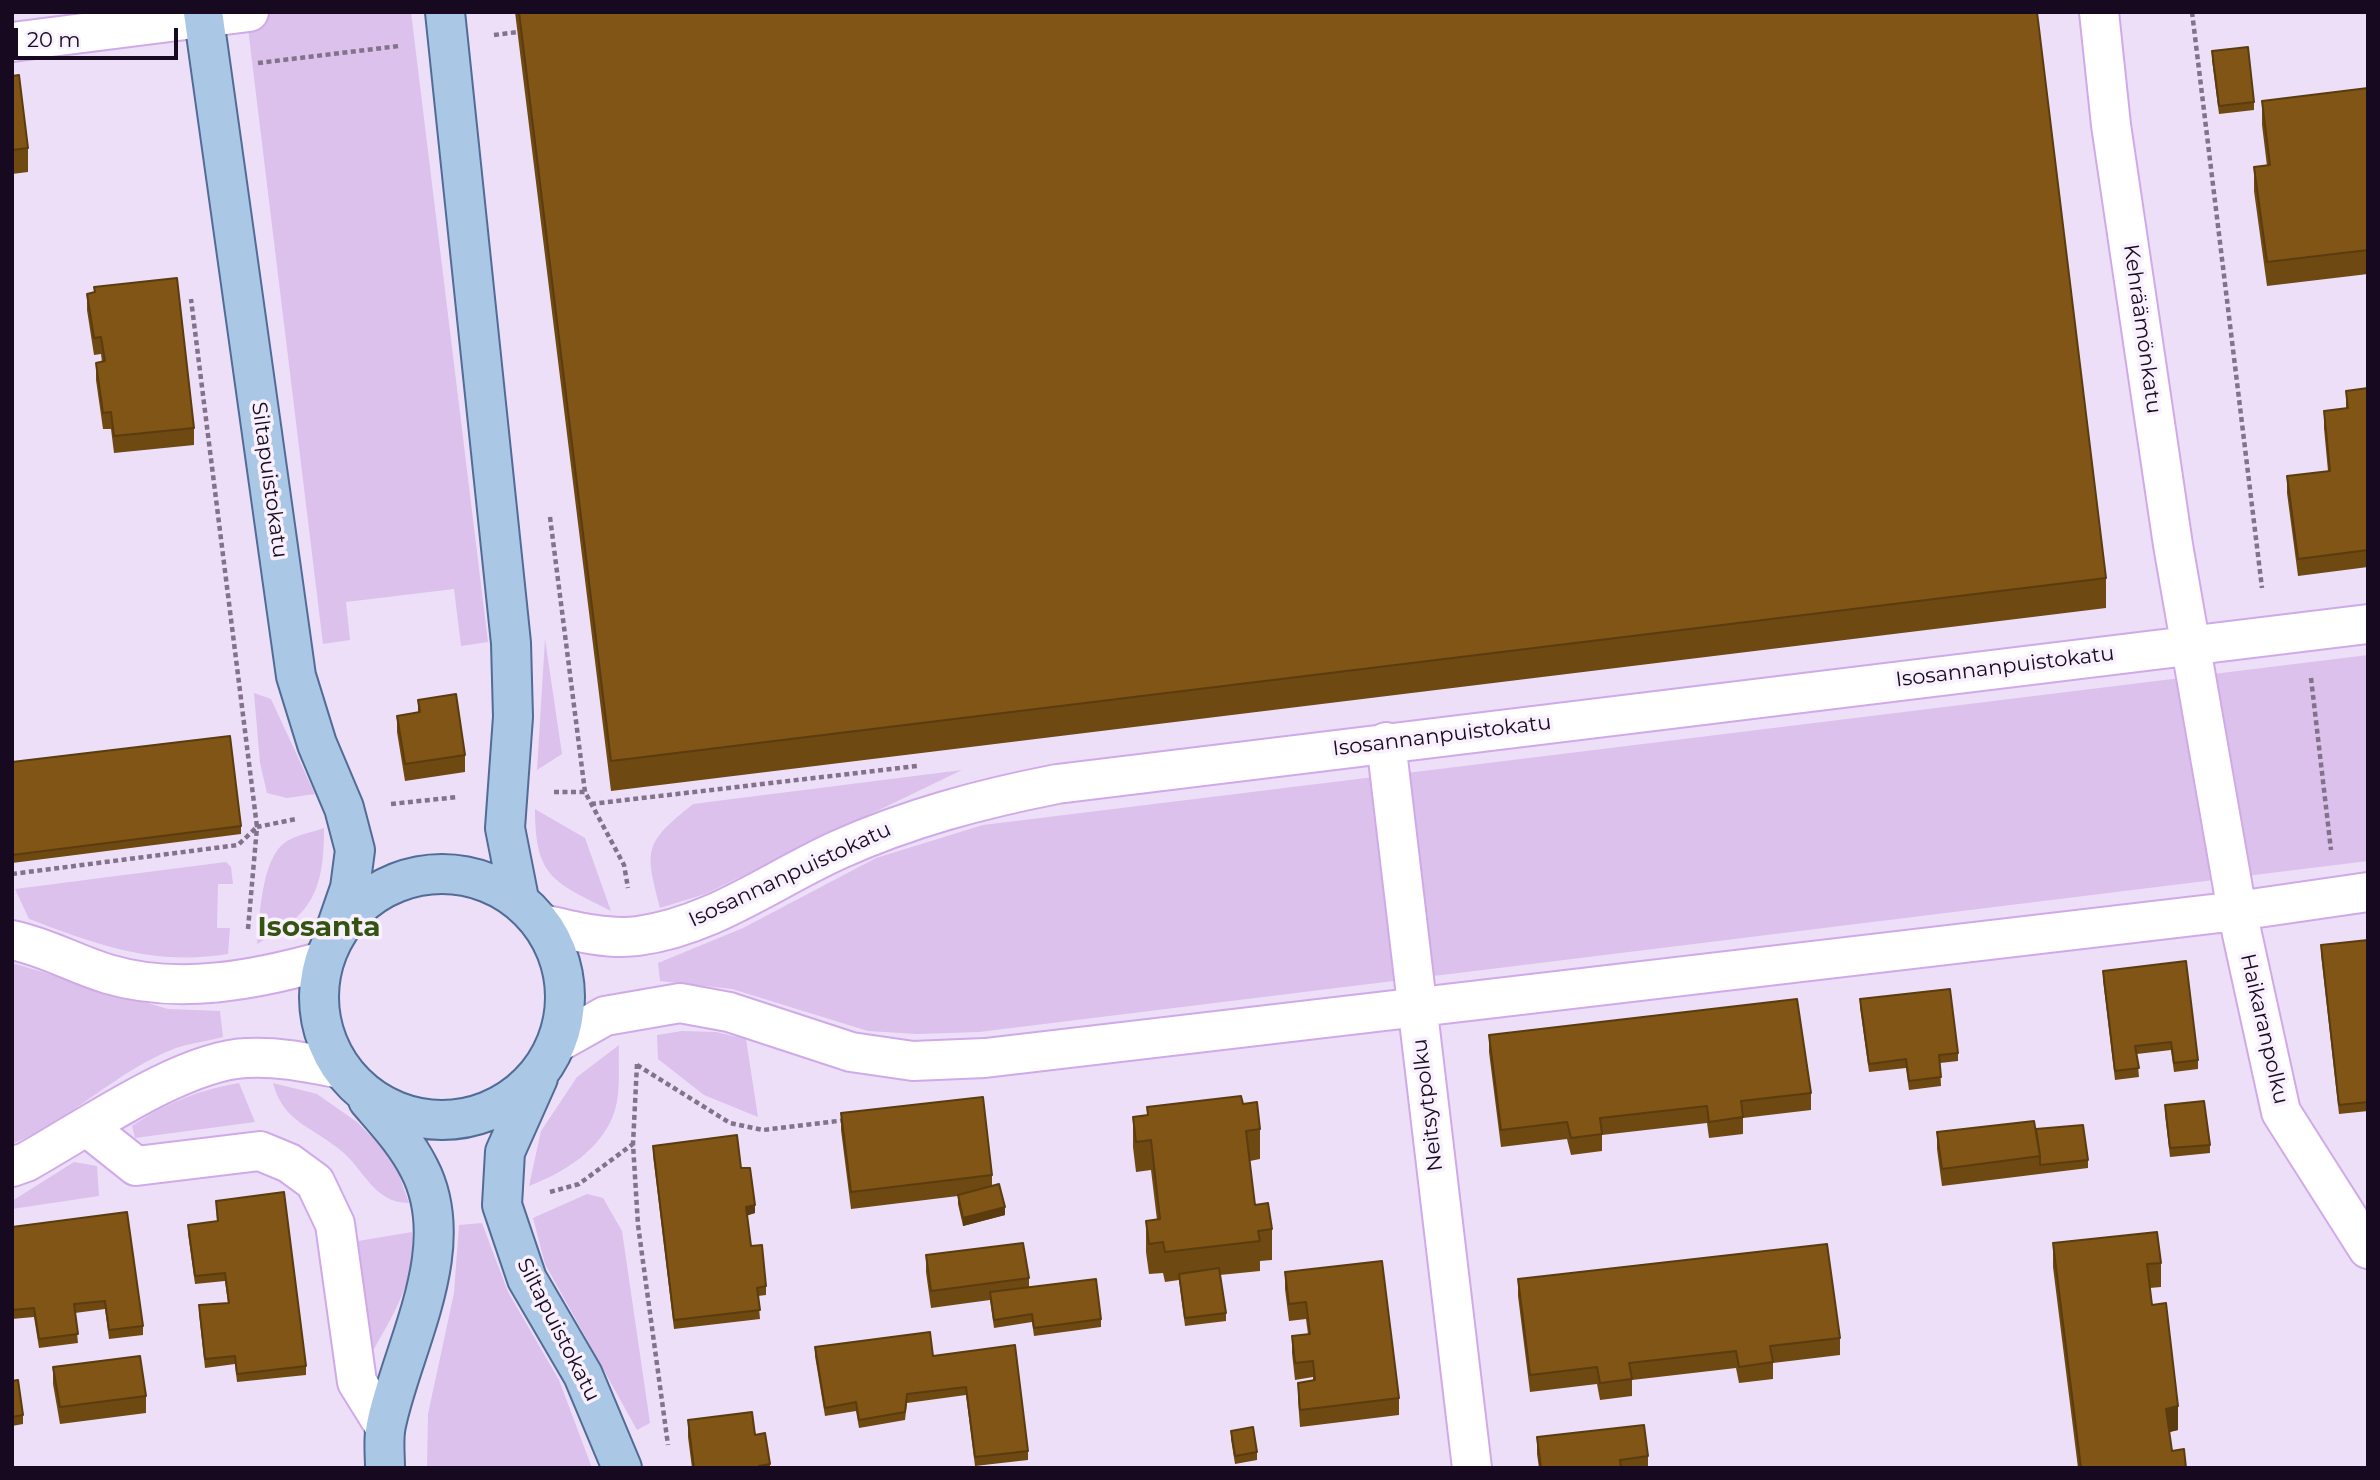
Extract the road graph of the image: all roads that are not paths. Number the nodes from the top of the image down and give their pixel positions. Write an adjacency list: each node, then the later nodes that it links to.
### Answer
1 (249, 12): 4 (street)
2 (445, 12): 11 (main road)
3 (2099, 12): 7 (street, Kehräämönkatu)
4 (203, 15): 5 (street); 13 (main road, Siltapuistokatu)
5 (12, 42)
6 (2368, 624): 7 (street, Isosannanpuistokatu)
7 (2193, 644): 8 (street, Isosannanpuistokatu); 10 (street, Kehräämönkatu)
8 (1386, 743): 11 (street, Isosannanpuistokatu); 14 (street, Neitsytpolku)
9 (2352, 895): 10 (street)
10 (2237, 911): 14 (street); 19 (street, Haikaranpolku)
11 (531, 912): 13 (main road); 15 (main road)
12 (12, 940): 13 (street)
13 (328, 949): 16 (main road)
14 (1416, 1007): 15 (street); 23 (street, Neitsytpolku)
15 (549, 1058): 16 (main road); 22 (main road, Siltapuistokatu)
16 (349, 1078): 17 (street); 20 (main road)
17 (87, 1128): 18 (street); 20 (street)
18 (12, 1167)
19 (2368, 1249)
20 (385, 1427): 21 (main road)
21 (385, 1468)
22 (622, 1468)
23 (1472, 1468)

